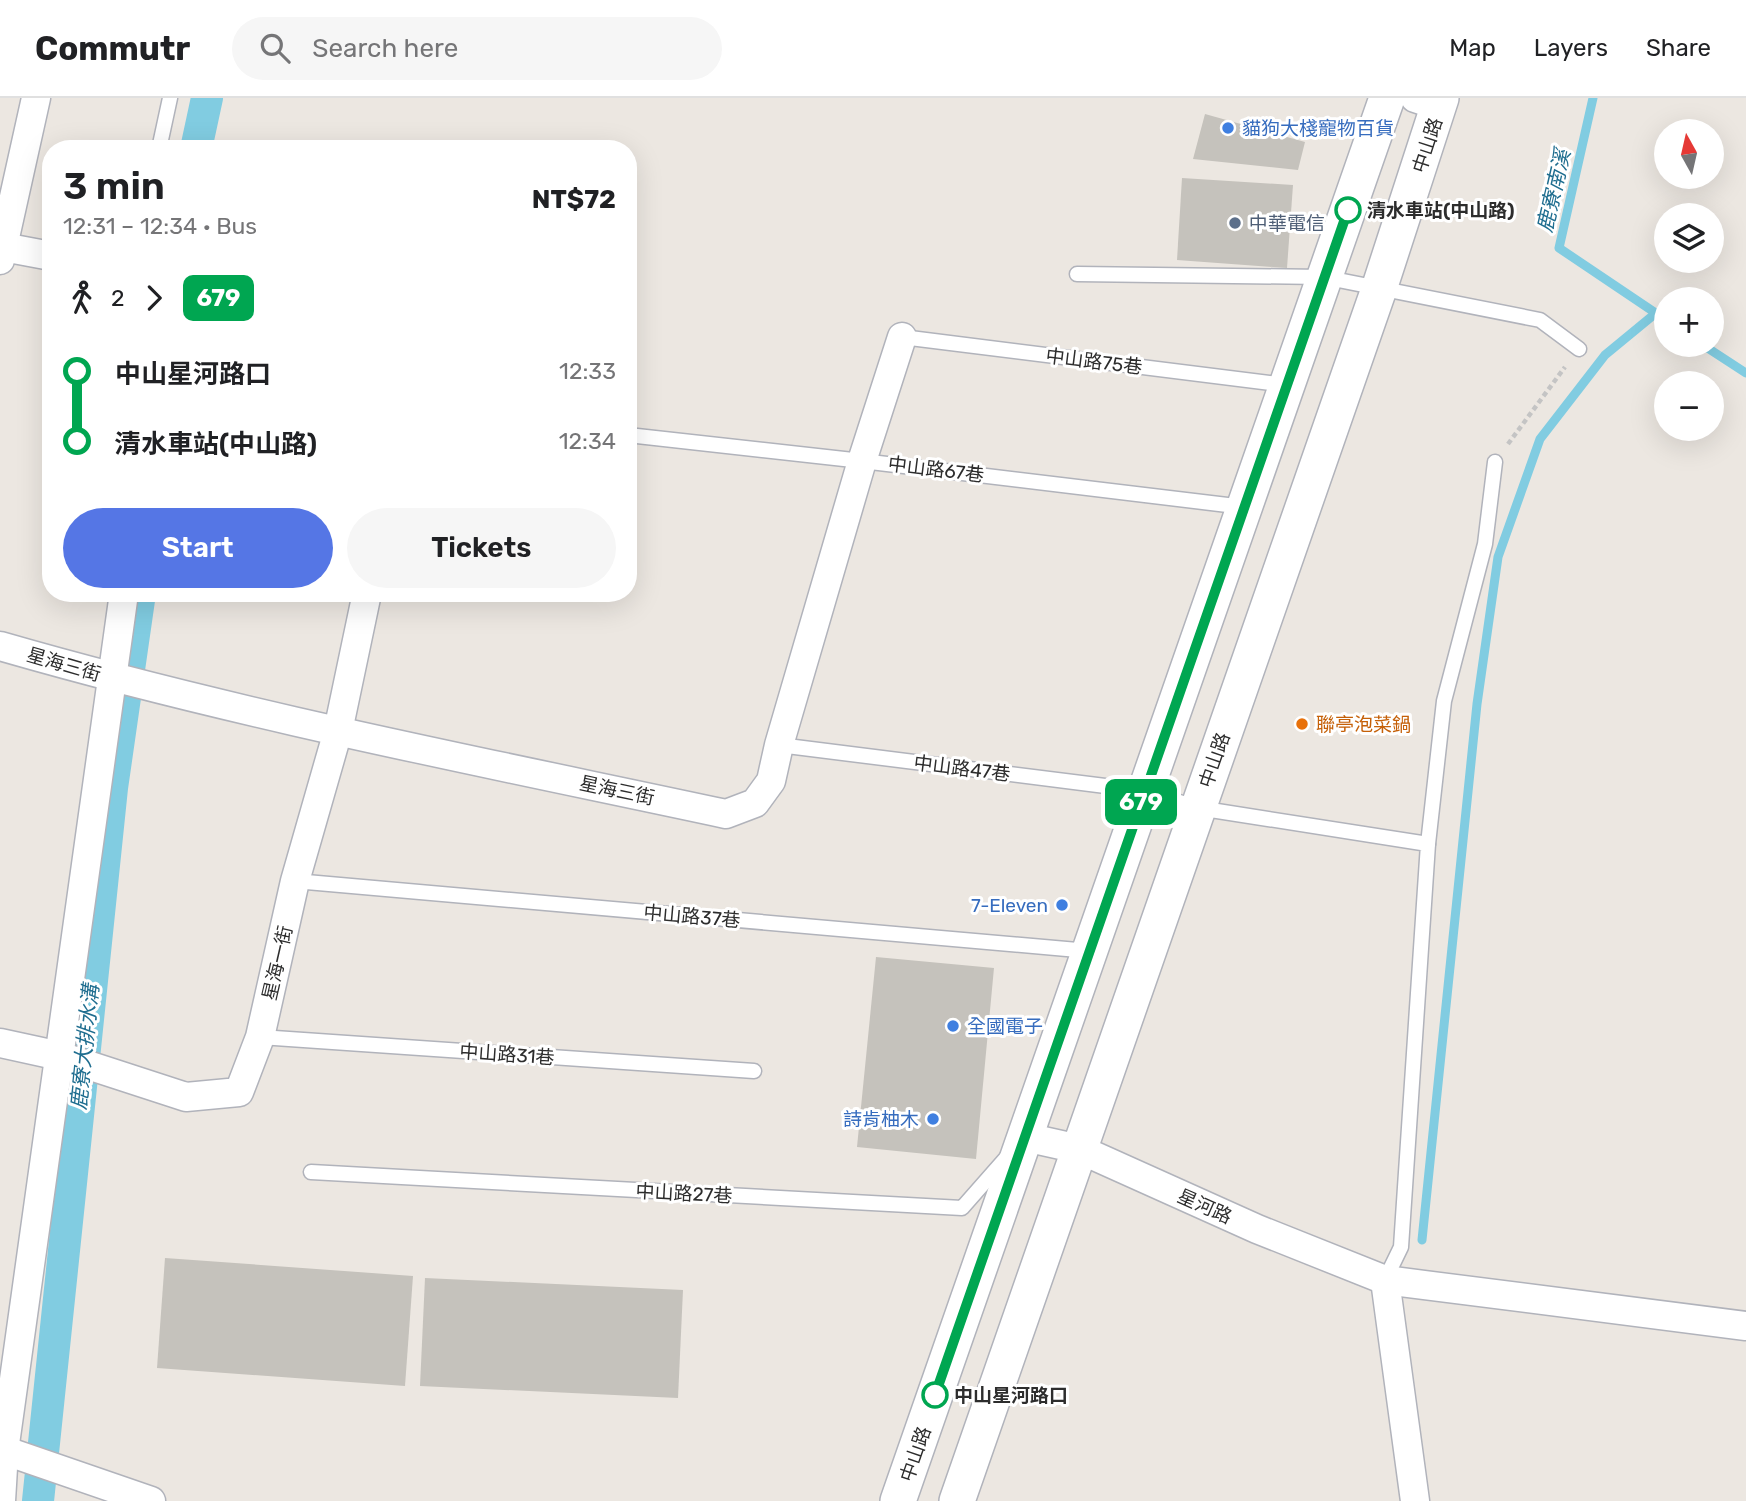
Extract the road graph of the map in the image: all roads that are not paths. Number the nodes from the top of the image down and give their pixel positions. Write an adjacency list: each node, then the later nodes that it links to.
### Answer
1 (36, 98): 6 (street)
2 (170, 98): 5 (lane)
3 (1387, 98): 9 (street, 中山路)
4 (1432, 101): 10 (street, 中山路)
5 (161, 140)
6 (1, 251): 7 (street)
7 (42, 255)
8 (1077, 274): 9 (lane)
9 (1324, 277): 10 (lane); 13 (street, 中山路)
10 (1379, 289): 12 (lane); 25 (street, 中山路)
11 (902, 337): 13 (lane, 中山路75巷); 15 (street, 星海三街)
12 (1579, 349)
13 (1286, 385): 17 (street, 中山路)
14 (637, 436): 15 (lane, 中山路67巷)
15 (862, 461): 17 (lane, 中山路67巷); 23 (street, 星海三街)
16 (1495, 462): 26 (lane)
17 (1244, 507): 24 (street, 中山路)
18 (123, 602): 21 (street)
19 (365, 602): 22 (street, 星海一街)
20 (0, 646): 21 (street, 星海三街)
21 (112, 678): 22 (street, 星海三街); 31 (street)
22 (338, 730): 23 (street, 星海三街); 27 (street, 星海一街)
23 (779, 745): 24 (lane, 中山路47巷)
24 (1145, 791): 25 (lane, 中山路47巷); 28 (street, 中山路)
25 (1198, 808): 26 (lane, 中山路47巷); 34 (street, 中山路)
26 (1428, 844): 36 (lane)
27 (295, 881): 28 (lane, 中山路37巷); 29 (street, 星海一街)
28 (1089, 951): 33 (street, 中山路)
29 (260, 1037): 31 (street, 星海一街); 32 (lane, 中山路31巷)
30 (0, 1044): 31 (street, 星海一街)
31 (60, 1056): 38 (street)
32 (754, 1071)
33 (1025, 1137): 34 (street, 星河路); 35 (lane, 中山路27巷); 41 (street, 中山路)
34 (1079, 1149): 36 (street, 星河路); 42 (street, 中山路)
35 (311, 1172)
36 (1385, 1280): 37 (street, 星河路); 43 (street)
37 (1746, 1326)
38 (2, 1450): 39 (street); 40 (street)
39 (1, 1501)
40 (151, 1501)
41 (898, 1501)
42 (957, 1501)
43 (1415, 1501)

